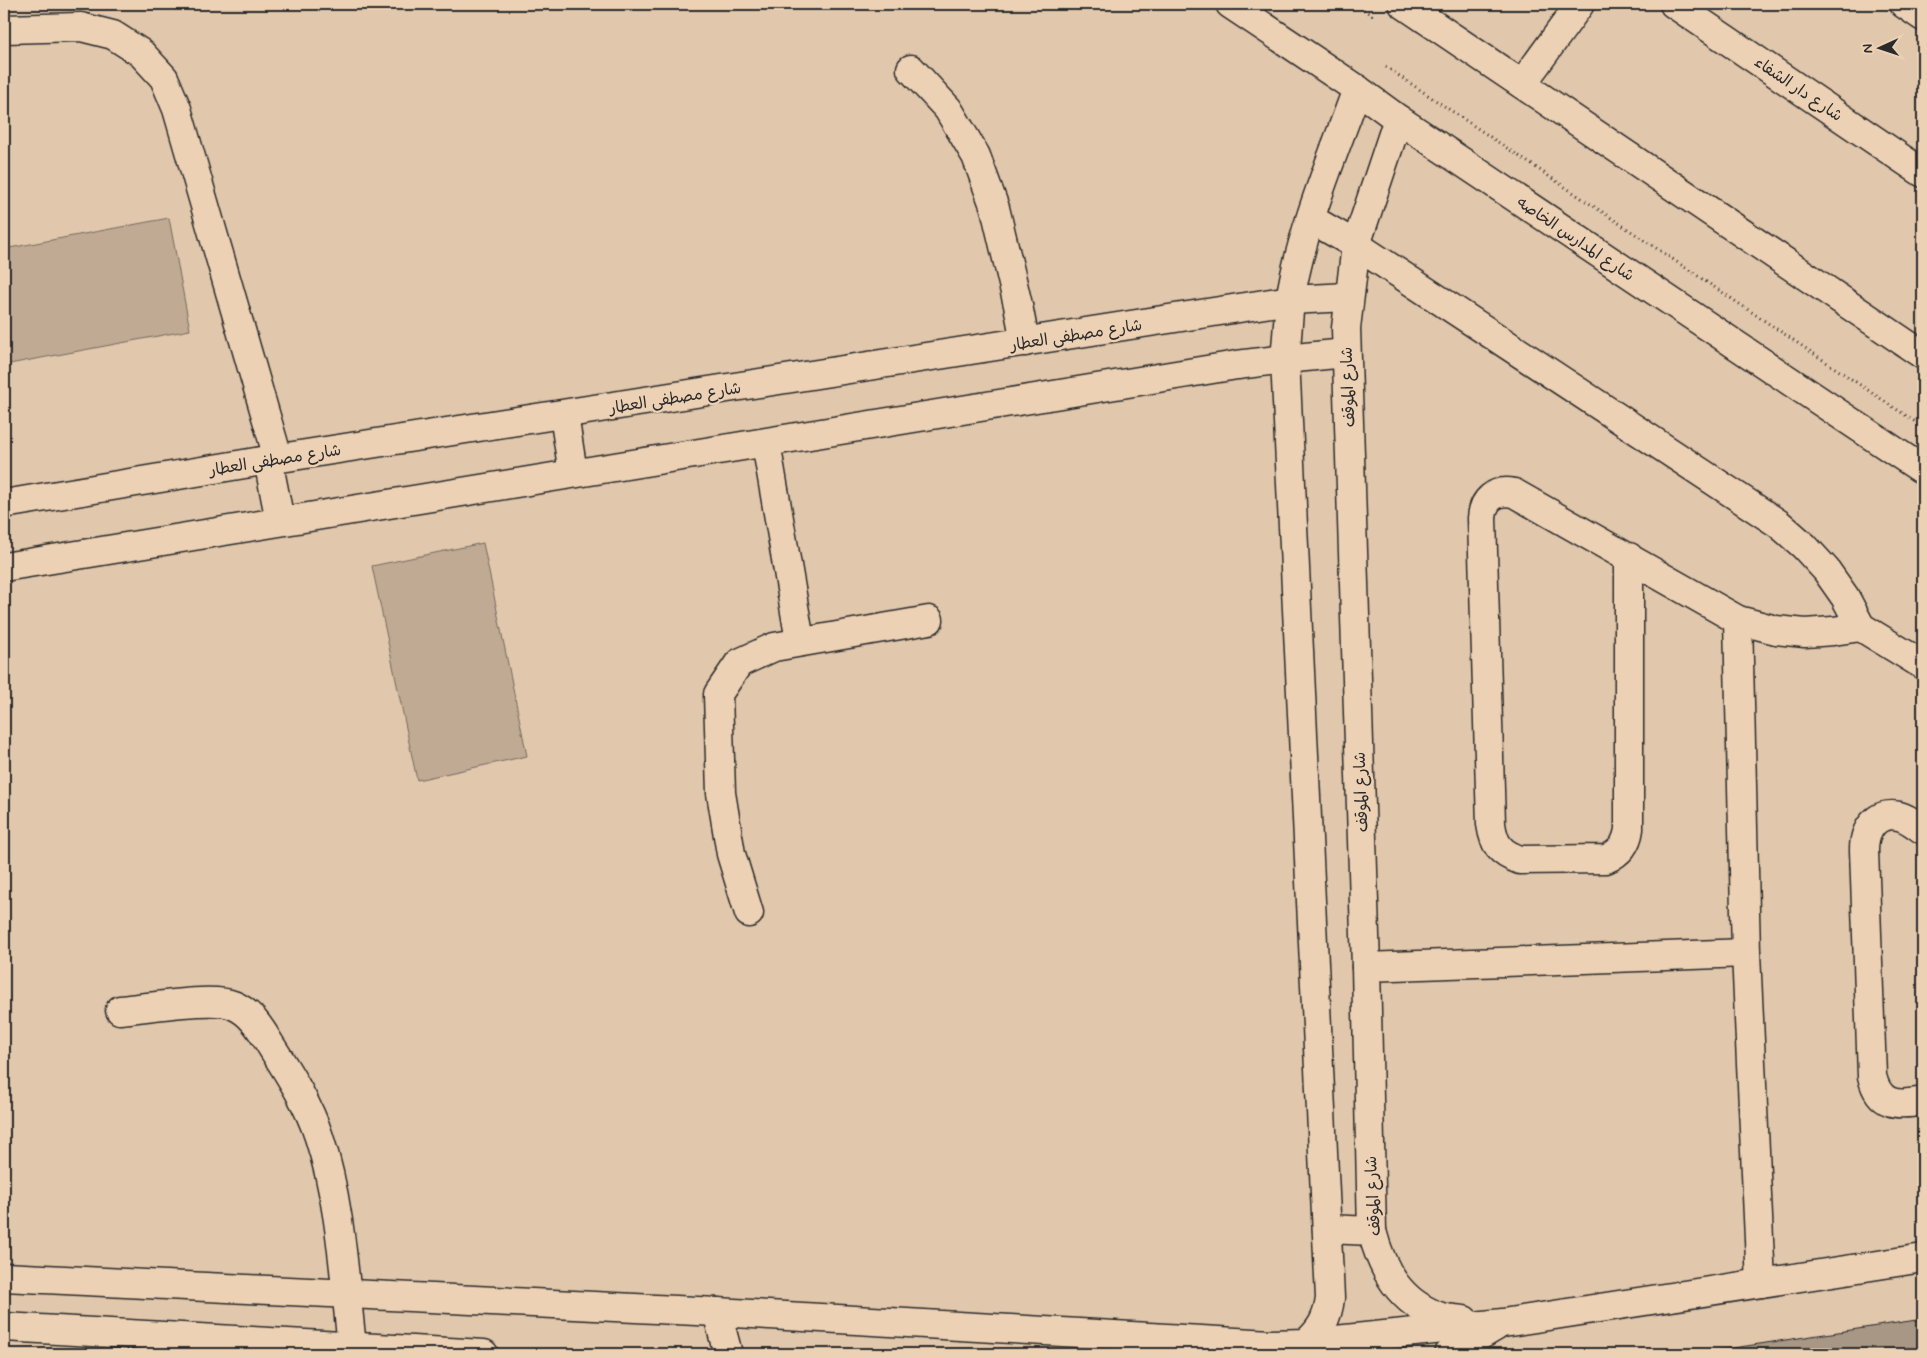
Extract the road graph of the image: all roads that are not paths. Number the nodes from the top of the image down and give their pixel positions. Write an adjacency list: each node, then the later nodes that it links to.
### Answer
1 (1230, 4): 10 (street, شارع المدارس الخاصه)
2 (1580, 4): 9 (street)
3 (1674, 4): 12 (street, شارع دار الشفاء)
4 (1904, 4): 6 (street)
5 (1409, 5): 9 (street)
6 (1923, 17)
7 (4, 29): 23 (street)
8 (911, 68): 17 (street)
9 (1522, 84): 18 (street)
10 (1356, 88): 11 (street, شارع المدارس الخاصه); 13 (street)
11 (1398, 119): 14 (street, شارع الموقف); 24 (street, شارع المدارس الخاصه)
12 (1923, 173)
13 (1311, 219): 14 (street); 16 (street)
14 (1356, 246): 15 (street, شارع الموقف); 32 (street)
15 (1348, 297): 16 (street, شارع مصطفى العطار); 19 (street, شارع الموقف)
16 (1290, 300): 17 (street, شارع مصطفى العطار); 20 (street)
17 (1025, 342): 21 (street, شارع مصطفى العطار)
18 (1921, 349)
19 (1346, 354): 20 (street); 38 (street, شارع الموقف)
20 (1285, 359): 22 (street); 41 (street)
21 (564, 415): 23 (street, شارع مصطفى العطار); 25 (street)
22 (766, 442): 25 (street); 33 (street)
23 (273, 459): 26 (street, شارع مصطفى العطار); 27 (street)
24 (1923, 470)
25 (573, 473): 27 (street)
26 (4, 504)
27 (280, 521): 29 (street)
28 (1629, 557): 28 (street); 31 (street)
29 (4, 566)
30 (929, 620): 33 (street)
31 (1738, 620): 32 (street); 37 (street)
32 (1861, 627): 34 (street)
33 (800, 642): 36 (street)
34 (1923, 665)
35 (1923, 830): 40 (street)
36 (749, 913)
37 (1746, 953): 38 (street); 45 (street)
38 (1366, 968): 42 (street, شارع الموقف)
39 (120, 1010): 46 (street)
40 (1923, 1102)
41 (1327, 1229): 42 (street); 50 (street)
42 (1372, 1231): 48 (street, شارع الموقف)
43 (1923, 1258): 45 (street)
44 (4, 1277): 46 (street)
45 (1761, 1283): 48 (street)
46 (346, 1293): 47 (street); 51 (street)
47 (717, 1312): 50 (street); 53 (street)
48 (1503, 1323): 50 (street); 54 (street)
49 (4, 1327): 51 (street)
50 (1306, 1343)
51 (352, 1346): 52 (street)
52 (483, 1354)
53 (728, 1354)
54 (1449, 1354)

